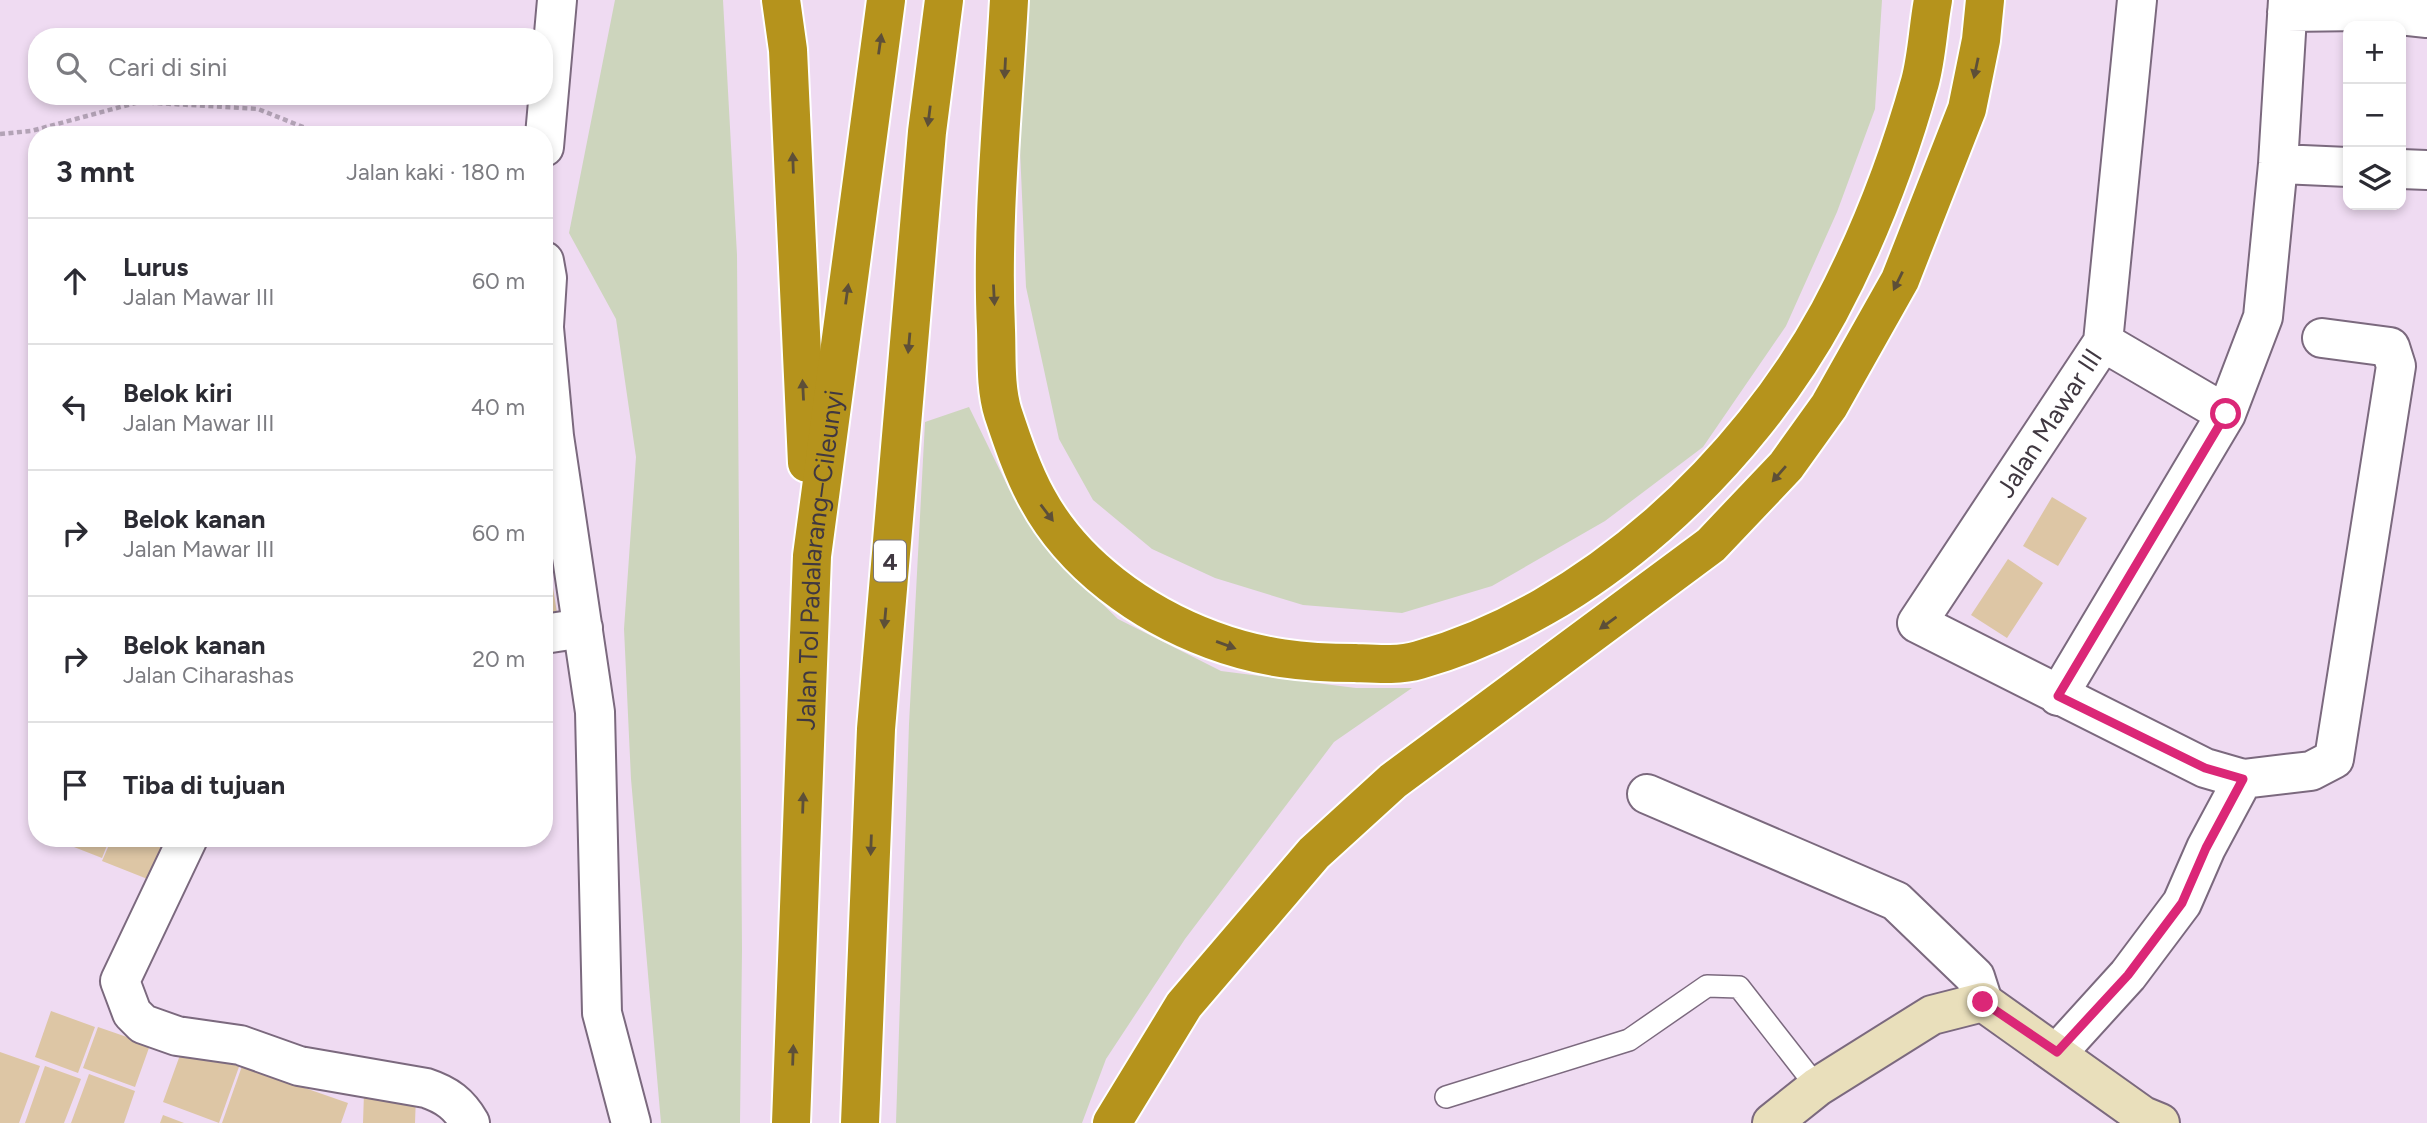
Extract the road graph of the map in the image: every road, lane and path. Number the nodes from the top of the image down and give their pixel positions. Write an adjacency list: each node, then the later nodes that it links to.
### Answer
1 (557, 0): 12 (street)
2 (781, 0): 29 (highway, one-way to 2)
3 (886, 0): 29 (highway, Jalan Tol Padalarang–Cileunyi, one-way to 3)
4 (944, 0): 43 (highway, 4, one-way to 43)
5 (1009, 0): 6 (highway, one-way to 6)
6 (1933, 0)
7 (1985, 0): 44 (highway, one-way to 44)
8 (2137, 0): 26 (street, Jalan Mawar III)
9 (2288, 6): 10 (street); 21 (street)
10 (2359, 6): 11 (street)
11 (2427, 18)
12 (553, 45)
13 (128, 105): 16 (path)
14 (190, 105): 17 (path)
15 (548, 105): 18 (street)
16 (50, 126)
17 (300, 126)
18 (546, 126)
19 (28, 131): 20 (path)
20 (0, 134)
21 (2278, 164): 22 (street); 27 (street)
22 (2343, 167)
23 (2406, 169): 24 (street)
24 (2427, 170)
25 (2322, 338): 33 (street)
26 (2103, 342): 27 (street); 32 (street, Jalan Mawar III)
27 (2226, 414): 32 (street)
28 (553, 425): 30 (street)
29 (812, 556): 42 (highway, Jalan Tol Padalarang–Cileunyi, one-way to 29)
30 (583, 628): 31 (street); 41 (street)
31 (553, 633)
32 (2058, 696): 33 (street, Jalan Mawar III)
33 (2243, 779): 37 (street)
34 (1647, 794): 36 (street)
35 (184, 847): 40 (street)
36 (1983, 1002): 37 (street); 38 (street)
37 (2057, 1052): 46 (street)
38 (1817, 1087): 39 (lane); 45 (street)
39 (1446, 1097)
40 (470, 1123)
41 (631, 1123)
42 (791, 1123)
43 (860, 1123)
44 (1112, 1123)
45 (1772, 1123)
46 (2160, 1123)

